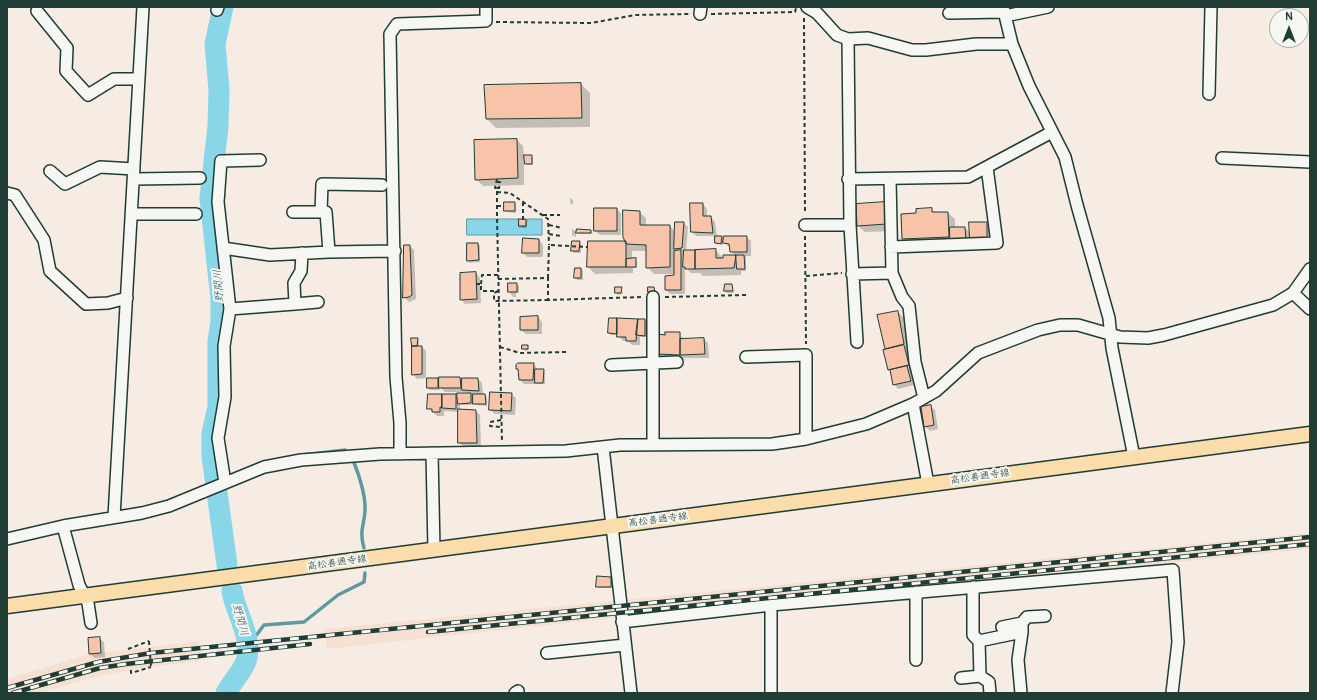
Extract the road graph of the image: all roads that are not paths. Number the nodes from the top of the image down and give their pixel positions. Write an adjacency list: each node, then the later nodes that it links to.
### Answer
1 (143, 7): 11 (street)
2 (486, 7): 33 (street)
3 (1048, 7): 7 (street)
4 (1211, 7): 12 (street)
5 (37, 11): 11 (street)
6 (805, 11): 9 (street)
7 (1004, 12): 8 (street); 10 (street)
8 (949, 13)
9 (848, 39): 10 (street); 21 (street)
10 (1012, 44): 13 (street)
11 (138, 79): 19 (street)
12 (1209, 94)
13 (1052, 132): 17 (street); 46 (street)
14 (1222, 158): 16 (street)
15 (260, 160): 32 (street)
16 (1310, 162)
17 (987, 167): 22 (street); 31 (street)
18 (50, 170): 19 (street)
19 (134, 174): 20 (street); 27 (street)
20 (200, 178)
21 (848, 179): 22 (street); 30 (street)
22 (890, 179): 31 (street)
23 (382, 185): 26 (street)
24 (7, 193): 41 (street)
25 (293, 212): 26 (street)
26 (321, 212): 34 (street)
27 (132, 214): 28 (street); 41 (street)
28 (196, 214)
29 (805, 225): 30 (street)
30 (850, 225): 38 (street)
31 (891, 247): 37 (street)
32 (223, 248): 35 (street); 44 (street)
33 (394, 251): 34 (street); 59 (street)
34 (329, 252): 35 (street)
35 (302, 253): 43 (street)
36 (1310, 269): 39 (street)
37 (892, 273): 38 (street); 52 (street)
38 (852, 274): 47 (street)
39 (1293, 293): 45 (street); 46 (street)
40 (653, 297): 49 (street)
41 (128, 298): 63 (street)
42 (318, 302): 43 (street)
43 (295, 304): 44 (street)
44 (230, 309): 62 (street)
45 (1310, 309)
46 (1111, 334): 52 (street); 60 (street)
47 (856, 342)
48 (746, 357): 55 (street)
49 (652, 362): 50 (street); 51 (street); 56 (street)
50 (677, 362)
51 (611, 364)
52 (924, 398): 53 (street)
53 (913, 404): 55 (street); 61 (street)
54 (1310, 434): 60 (main road, 高松善通寺線)
55 (806, 439): 56 (street)
56 (653, 445): 57 (street)
57 (603, 447): 58 (street); 64 (street)
58 (432, 453): 59 (street); 67 (street)
59 (400, 454): 62 (street)
60 (1134, 457): 61 (main road, 高松善通寺線)
61 (928, 484): 64 (main road, 高松善通寺線)
62 (219, 486): 63 (street)
63 (114, 517): 65 (street)
64 (613, 525): 67 (main road, 高松善通寺線); 74 (street)
65 (63, 526): 66 (street); 70 (street)
66 (7, 539)
67 (434, 550): 70 (main road, 高松善通寺線)
68 (973, 587): 69 (street); 78 (street); 88 (street)
69 (916, 592): 71 (street); 81 (street)
70 (84, 596): 72 (main road, 高松善通寺線); 75 (street)
71 (771, 605): 74 (street); 85 (street)
72 (7, 606)
73 (1045, 616): 77 (street)
74 (622, 622): 79 (street)
75 (91, 623)
76 (1002, 626): 77 (street)
77 (1022, 628): 78 (street); 87 (street)
78 (979, 641): 82 (street)
79 (625, 645): 80 (street); 84 (street)
80 (547, 653)
81 (916, 660)
82 (980, 676): 83 (street); 86 (street)
83 (961, 678)
84 (631, 693)
85 (771, 693)
86 (990, 693)
87 (1021, 693)
88 (1172, 693)

